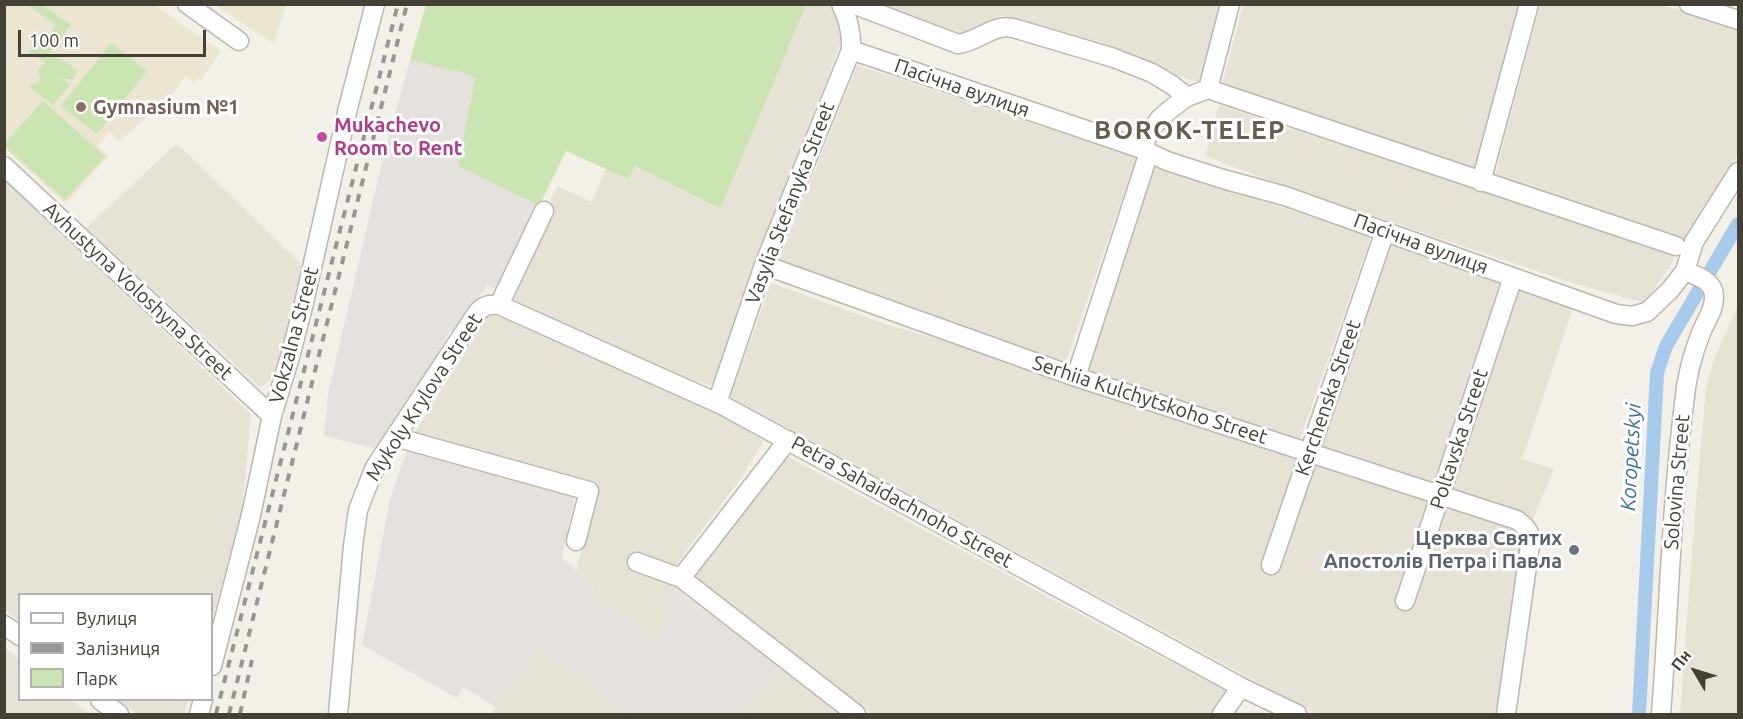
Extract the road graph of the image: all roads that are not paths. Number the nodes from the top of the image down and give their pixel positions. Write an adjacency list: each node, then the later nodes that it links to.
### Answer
1 (187, 4): 8 (street)
2 (375, 4): 25 (street, Vokzalna Street)
3 (1230, 4): 10 (street)
4 (1529, 4): 15 (street)
5 (1689, 4): 7 (street)
6 (846, 5): 9 (street, Vasylia Stefanyka Street); 11 (street, Пасічна вулиця)
7 (1738, 20)
8 (239, 40)
9 (851, 50): 12 (street, Пасічна вулиця); 19 (street, Vasylia Stefanyka Street)
10 (1208, 89): 11 (street); 15 (street)
11 (1188, 97): 12 (street)
12 (1145, 151): 17 (street, Пасічна вулиця); 23 (street)
13 (4, 166): 25 (street, Avhustyna Voloshyna Street)
14 (1738, 172): 21 (street)
15 (1481, 182): 18 (street)
16 (544, 211): 22 (street, Mykoly Krylova Street)
17 (1385, 231): 20 (street, Пасічна вулиця); 28 (street, Kerchenska Street)
18 (1676, 246)
19 (764, 265): 23 (street, Serhiia Kulchytskoho Street); 24 (street, Vasylia Stefanyka Street)
20 (1513, 277): 21 (street, Пасічна вулиця); 29 (street, Poltavska Street)
21 (1697, 277): 46 (street, Solovina Street)
22 (499, 306): 24 (street, Petra Sahaidachnoho Street); 26 (street, Mykoly Krylova Street)
23 (1076, 376): 28 (street, Serhiia Kulchytskoho Street)
24 (717, 403): 27 (street, Petra Sahaidachnoho Street)
25 (272, 416): 37 (street, Vokzalna Street)
26 (395, 437): 30 (street); 41 (street, Mykoly Krylova Street)
27 (788, 440): 33 (street); 38 (street, Petra Sahaidachnoho Street)
28 (1310, 453): 29 (street, Serhiia Kulchytskoho Street); 32 (street, Kerchenska Street)
29 (1440, 495): 34 (street, Poltavska Street); 45 (street, Serhiia Kulchytskoho Street)
30 (576, 541)
31 (637, 562): 33 (street)
32 (1271, 565)
33 (681, 578): 42 (street)
34 (1405, 601)
35 (4, 625): 36 (street)
36 (18, 635)
37 (213, 662)
38 (1241, 687): 43 (street); 44 (street, Petra Sahaidachnoho Street)
39 (103, 701): 40 (street)
40 (119, 714)
41 (338, 714)
42 (856, 714)
43 (1222, 714)
44 (1297, 714)
45 (1506, 714)
46 (1661, 714)

